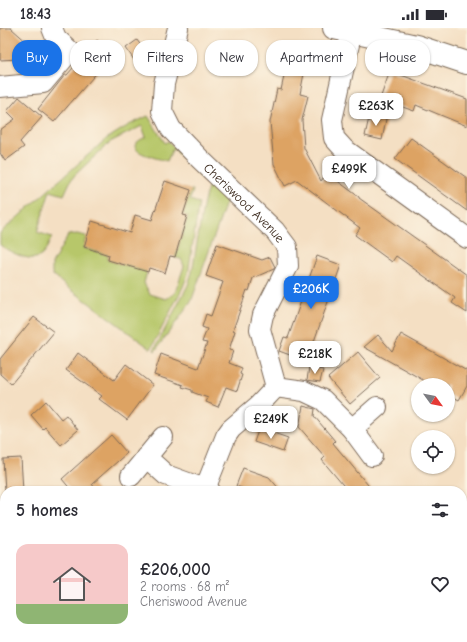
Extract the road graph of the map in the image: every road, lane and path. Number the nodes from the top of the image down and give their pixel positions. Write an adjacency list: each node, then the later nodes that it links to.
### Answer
1 (52, 28): 5 (street)
2 (178, 28): 7 (street, Cheriswood Avenue)
3 (343, 30): 4 (street); 6 (street)
4 (467, 63)
5 (0, 87)
6 (467, 238)
7 (276, 387): 9 (street); 15 (street)
8 (377, 407): 9 (street)
9 (352, 429): 11 (street)
10 (163, 437): 12 (street)
11 (372, 456)
12 (146, 457): 13 (street); 14 (street)
13 (130, 476)
14 (196, 486)
15 (208, 486)

